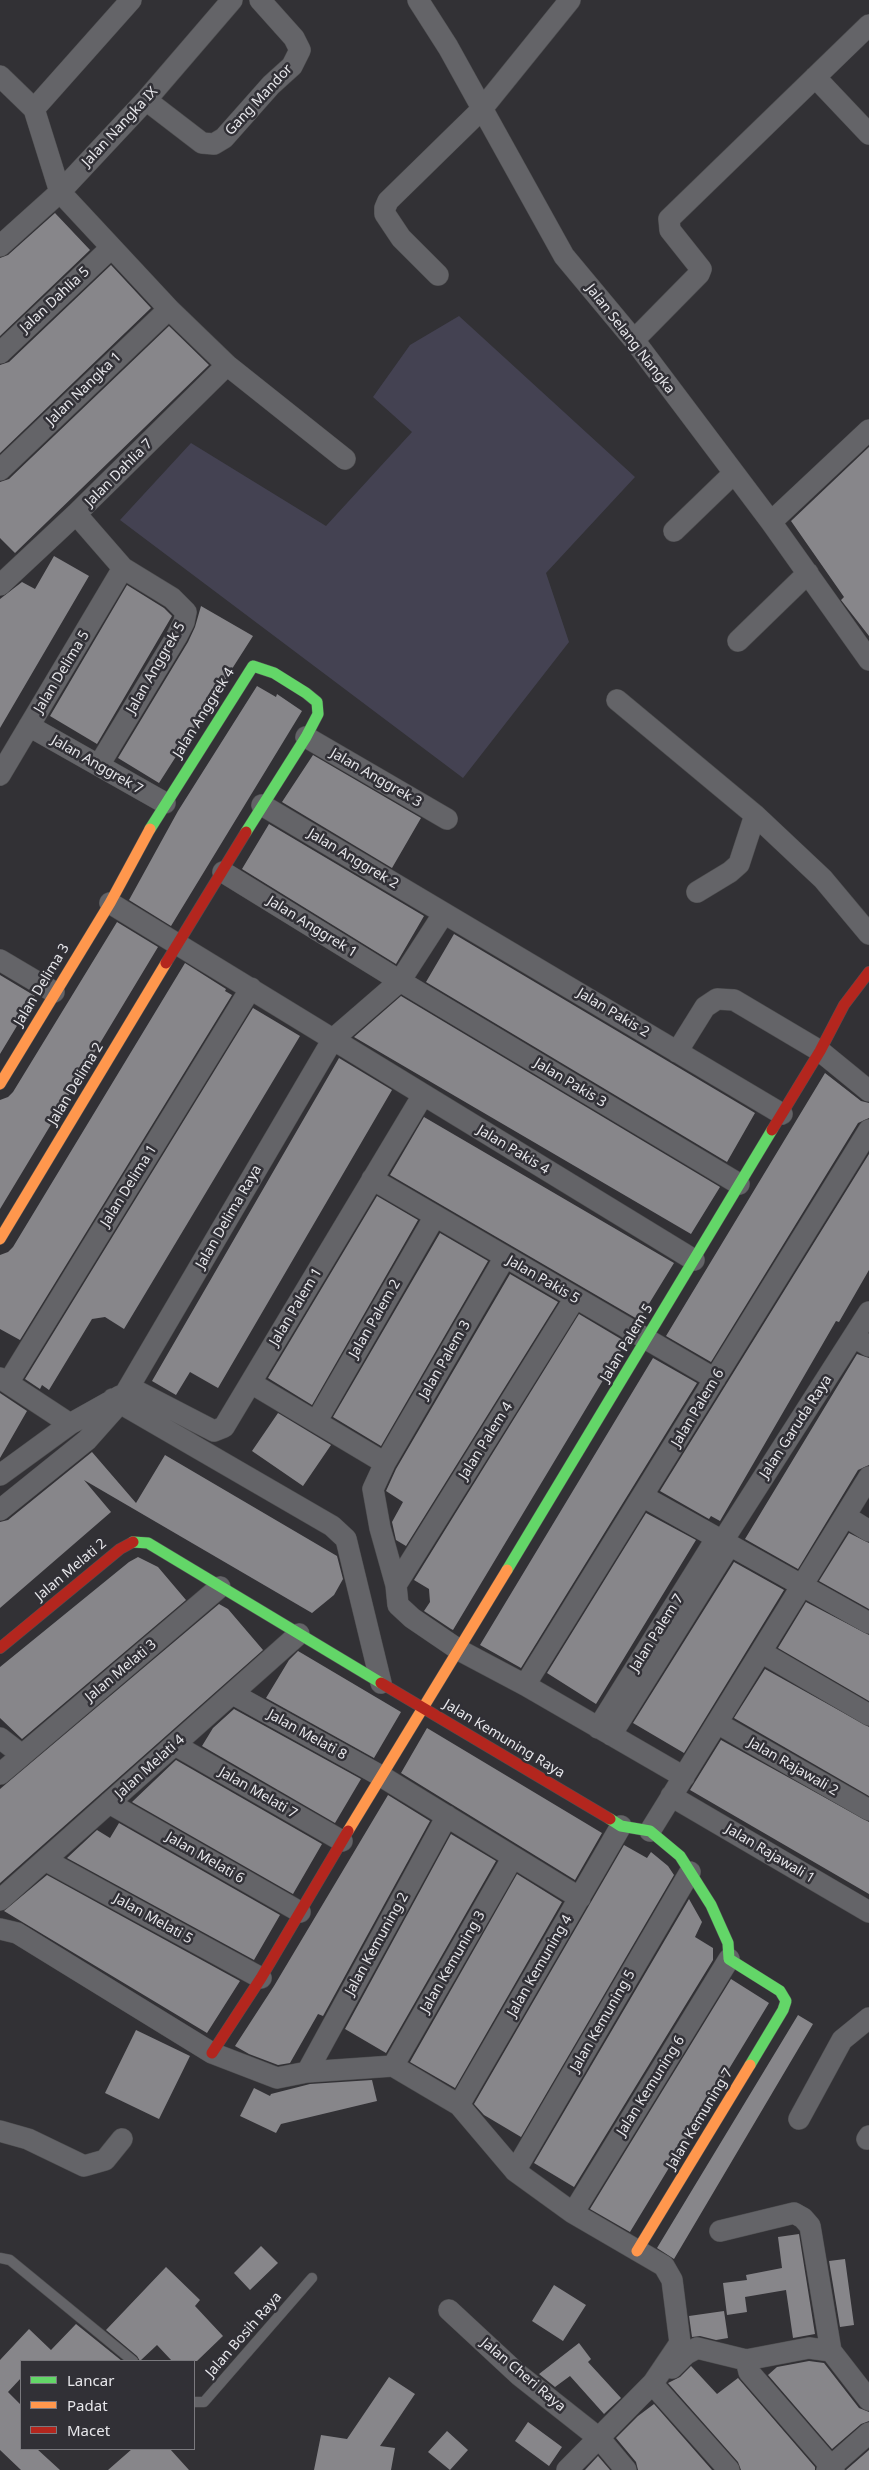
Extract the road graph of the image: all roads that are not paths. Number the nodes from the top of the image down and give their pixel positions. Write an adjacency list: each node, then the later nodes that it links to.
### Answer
1 (232, 0): 9 (street, Jalan Nangka IX)
2 (418, 0): 11 (street, Jalan Selang Nangka)
3 (570, 0): 11 (street)
4 (119, 4): 10 (street)
5 (265, 5): 9 (street, Gang Mandor)
6 (869, 25): 8 (street)
7 (0, 76): 10 (street)
8 (815, 77): 12 (street); 18 (street)
9 (146, 100): 13 (street, Jalan Nangka IX)
10 (34, 109): 13 (street)
11 (481, 110): 16 (street); 18 (street, Jalan Selang Nangka)
12 (869, 134)
13 (60, 192): 14 (street, Jalan Nangka IX); 15 (street)
14 (0, 246)
15 (111, 248): 17 (street); 19 (street, Jalan Dahlia 5)
16 (438, 276)
17 (169, 309): 20 (street); 23 (street, Jalan Nangka 1)
18 (634, 340): 24 (street, Jalan Selang Nangka)
19 (0, 352)
20 (228, 365): 22 (street); 25 (street, Jalan Dahlia 7)
21 (869, 430): 26 (street)
22 (345, 459)
23 (0, 470)
24 (733, 474): 26 (street, Jalan Selang Nangka); 27 (street)
25 (76, 514): 28 (street); 30 (street, Jalan Dahlia 7)
26 (771, 522): 29 (street, Jalan Selang Nangka)
27 (674, 531)
28 (123, 568): 34 (street, Jalan Delima 5); 36 (street, Jalan Anggrek 5)
29 (808, 573): 31 (street); 32 (street, Jalan Selang Nangka)
30 (2, 577)
31 (738, 641)
32 (869, 660)
33 (617, 700): 40 (street)
34 (29, 726): 36 (street, Jalan Anggrek 7); 37 (street, Jalan Delima 5)
35 (306, 737): 38 (street, Jalan Anggrek 4); 39 (street, Jalan Anggrek 4); 41 (street, Jalan Anggrek 3)
36 (99, 765): 38 (street, Jalan Anggrek 7)
37 (0, 775)
38 (165, 803): 44 (street, Jalan Anggrek 4)
39 (262, 805): 42 (street, Jalan Anggrek 4); 45 (street, Jalan Anggrek 2)
40 (756, 815): 43 (street); 46 (street)
41 (447, 819)
42 (223, 872): 47 (street, Jalan Anggrek 4); 50 (street, Jalan Anggrek 1)
43 (697, 892)
44 (110, 902): 47 (street, Jalan Pakis 4); 52 (street, Jalan Delima 3)
45 (444, 913): 50 (street, Jalan Delima Raya); 55 (street, Jalan Pakis 2)
46 (869, 934)
47 (179, 945): 51 (street, Jalan Pakis 4); 64 (street, Jalan Delima 2)
48 (0, 960): 52 (street)
49 (869, 972): 54 (street, Jalan Palem 5)
50 (400, 981): 53 (street, Jalan Delima Raya); 62 (street, Jalan Pakis 3)
51 (251, 988): 53 (street, Jalan Pakis 4); 72 (street, Jalan Delima 1)
52 (54, 992): 56 (street, Jalan Delima 3)
53 (333, 1039): 58 (street, Jalan Pakis 4); 74 (street, Jalan Delima Raya)
54 (820, 1051): 55 (street); 57 (street); 59 (street, Jalan Palem 5)
55 (677, 1052): 59 (street, Jalan Pakis 2)
56 (0, 1084)
57 (869, 1091)
58 (423, 1095): 61 (street, Jalan Palem 1); 66 (street, Jalan Pakis 4)
59 (782, 1114): 62 (street, Jalan Palem 5)
60 (869, 1130): 71 (street, Jalan Palem 6)
61 (372, 1179): 63 (street, Jalan Pakis 5); 73 (street, Jalan Palem 1)
62 (739, 1184): 66 (street, Jalan Palem 5)
63 (435, 1216): 65 (street, Jalan Pakis 5); 75 (street, Jalan Palem 2)
64 (0, 1240)
65 (505, 1257): 67 (street, Jalan Pakis 5); 77 (street, Jalan Palem 3)
66 (694, 1260): 69 (street, Jalan Palem 5)
67 (575, 1298): 69 (street, Jalan Pakis 5); 85 (street, Jalan Palem 4)
68 (869, 1312): 70 (street, Jalan Garuda Raya)
69 (646, 1340): 71 (street, Jalan Pakis 5); 91 (street, Jalan Palem 5)
70 (862, 1342): 84 (street, Jalan Garuda Raya)
71 (715, 1379): 80 (street, Jalan Palem 6)
72 (4, 1380): 76 (street)
73 (251, 1382): 74 (street, Jalan Palem 1); 75 (street)
74 (121, 1396): 76 (street); 81 (street, Jalan Delima Raya); 93 (street)
75 (316, 1422): 77 (street)
76 (70, 1424): 78 (street)
77 (385, 1463): 85 (street, Jalan Palem 3)
78 (0, 1475)
79 (869, 1477): 82 (street)
80 (644, 1498): 84 (street); 94 (street, Jalan Palem 6)
81 (0, 1510)
82 (845, 1516): 83 (street); 86 (street)
83 (869, 1531)
84 (722, 1543): 86 (street); 99 (street, Jalan Palem 7)
85 (396, 1585): 91 (street, Jalan Palem 3)
86 (803, 1585): 88 (street); 92 (street)
87 (220, 1587): 89 (street); 90 (street, Jalan Melati 2); 102 (street, Jalan Melati 3)
88 (869, 1624)
89 (299, 1634): 93 (street); 95 (street, Jalan Melati 4)
90 (0, 1648)
91 (459, 1650): 94 (street, Jalan Palem 3); 96 (street, Jalan Palem 5)
92 (762, 1652): 97 (street); 98 (street)
93 (381, 1683): 96 (street)
94 (526, 1686): 99 (street, Jalan Palem 3)
95 (233, 1694): 101 (street, Jalan Melati 4); 104 (street, Jalan Melati 8)
96 (422, 1707): 104 (street, Jalan Kemuning Raya); 110 (street, Jalan Kemuning Raya)
97 (869, 1715)
98 (717, 1723): 105 (street); 108 (street, Jalan Rajawali 2)
99 (605, 1732): 105 (street, Jalan Palem 3)
100 (0, 1738): 102 (street)
101 (175, 1745): 107 (street, Jalan Melati 4); 112 (street, Jalan Melati 7)
102 (22, 1755): 103 (street, Jalan Melati 3)
103 (0, 1774)
104 (381, 1776): 109 (street, Jalan Melati 8); 112 (street, Jalan Kemuning Raya)
105 (684, 1777): 106 (street)
106 (671, 1796): 111 (street); 119 (street, Jalan Rajawali 1)
107 (109, 1803): 114 (street, Jalan Melati 4); 118 (street, Jalan Melati 6)
108 (869, 1810)
109 (447, 1816): 113 (street, Jalan Melati 8); 126 (street, Jalan Kemuning 2)
110 (621, 1826): 111 (street, Jalan Kemuning Raya); 116 (street, Jalan Kemuning 4)
111 (650, 1831): 115 (street)
112 (342, 1841): 118 (street, Jalan Kemuning Raya)
113 (513, 1857): 116 (street, Jalan Melati 8); 125 (street, Jalan Kemuning 3)
114 (45, 1860): 117 (street, Jalan Melati 4); 122 (street, Jalan Melati 5)
115 (690, 1872): 121 (street); 131 (street, Jalan Kemuning 5)
116 (580, 1898): 127 (street, Jalan Kemuning 4)
117 (0, 1900)
118 (300, 1912): 122 (street, Jalan Kemuning Raya)
119 (869, 1912)
120 (0, 1930): 124 (street)
121 (729, 1959): 132 (street, Jalan Kemuning 6); 134 (street, Jalan Kemuning 7)
122 (260, 1978): 124 (street, Jalan Kemuning Raya)
123 (869, 2018): 128 (street)
124 (212, 2053): 126 (street)
125 (393, 2066): 126 (street); 127 (street)
126 (307, 2072)
127 (459, 2105): 131 (street)
128 (799, 2118)
129 (0, 2131): 130 (street)
130 (122, 2139)
131 (515, 2171): 132 (street)
132 (573, 2213): 134 (street)
133 (720, 2231): 139 (street)
134 (638, 2251): 138 (street)
135 (0, 2258): 140 (lane)
136 (312, 2278): 144 (lane, Jalan Bosih Raya)
137 (448, 2310): 146 (street, Jalan Cheri Raya)
138 (688, 2346): 141 (street); 142 (street); 146 (street)
139 (831, 2351): 141 (street); 143 (street)
140 (132, 2360)
141 (746, 2360): 147 (street)
142 (656, 2388): 146 (street); 151 (street)
143 (869, 2400)
144 (195, 2402)
145 (869, 2433): 147 (street)
146 (602, 2442): 148 (street); 149 (street); 150 (street, Jalan Cheri Raya)
147 (830, 2469)
148 (568, 2470)
149 (580, 2470)
150 (626, 2470)
151 (729, 2470)

